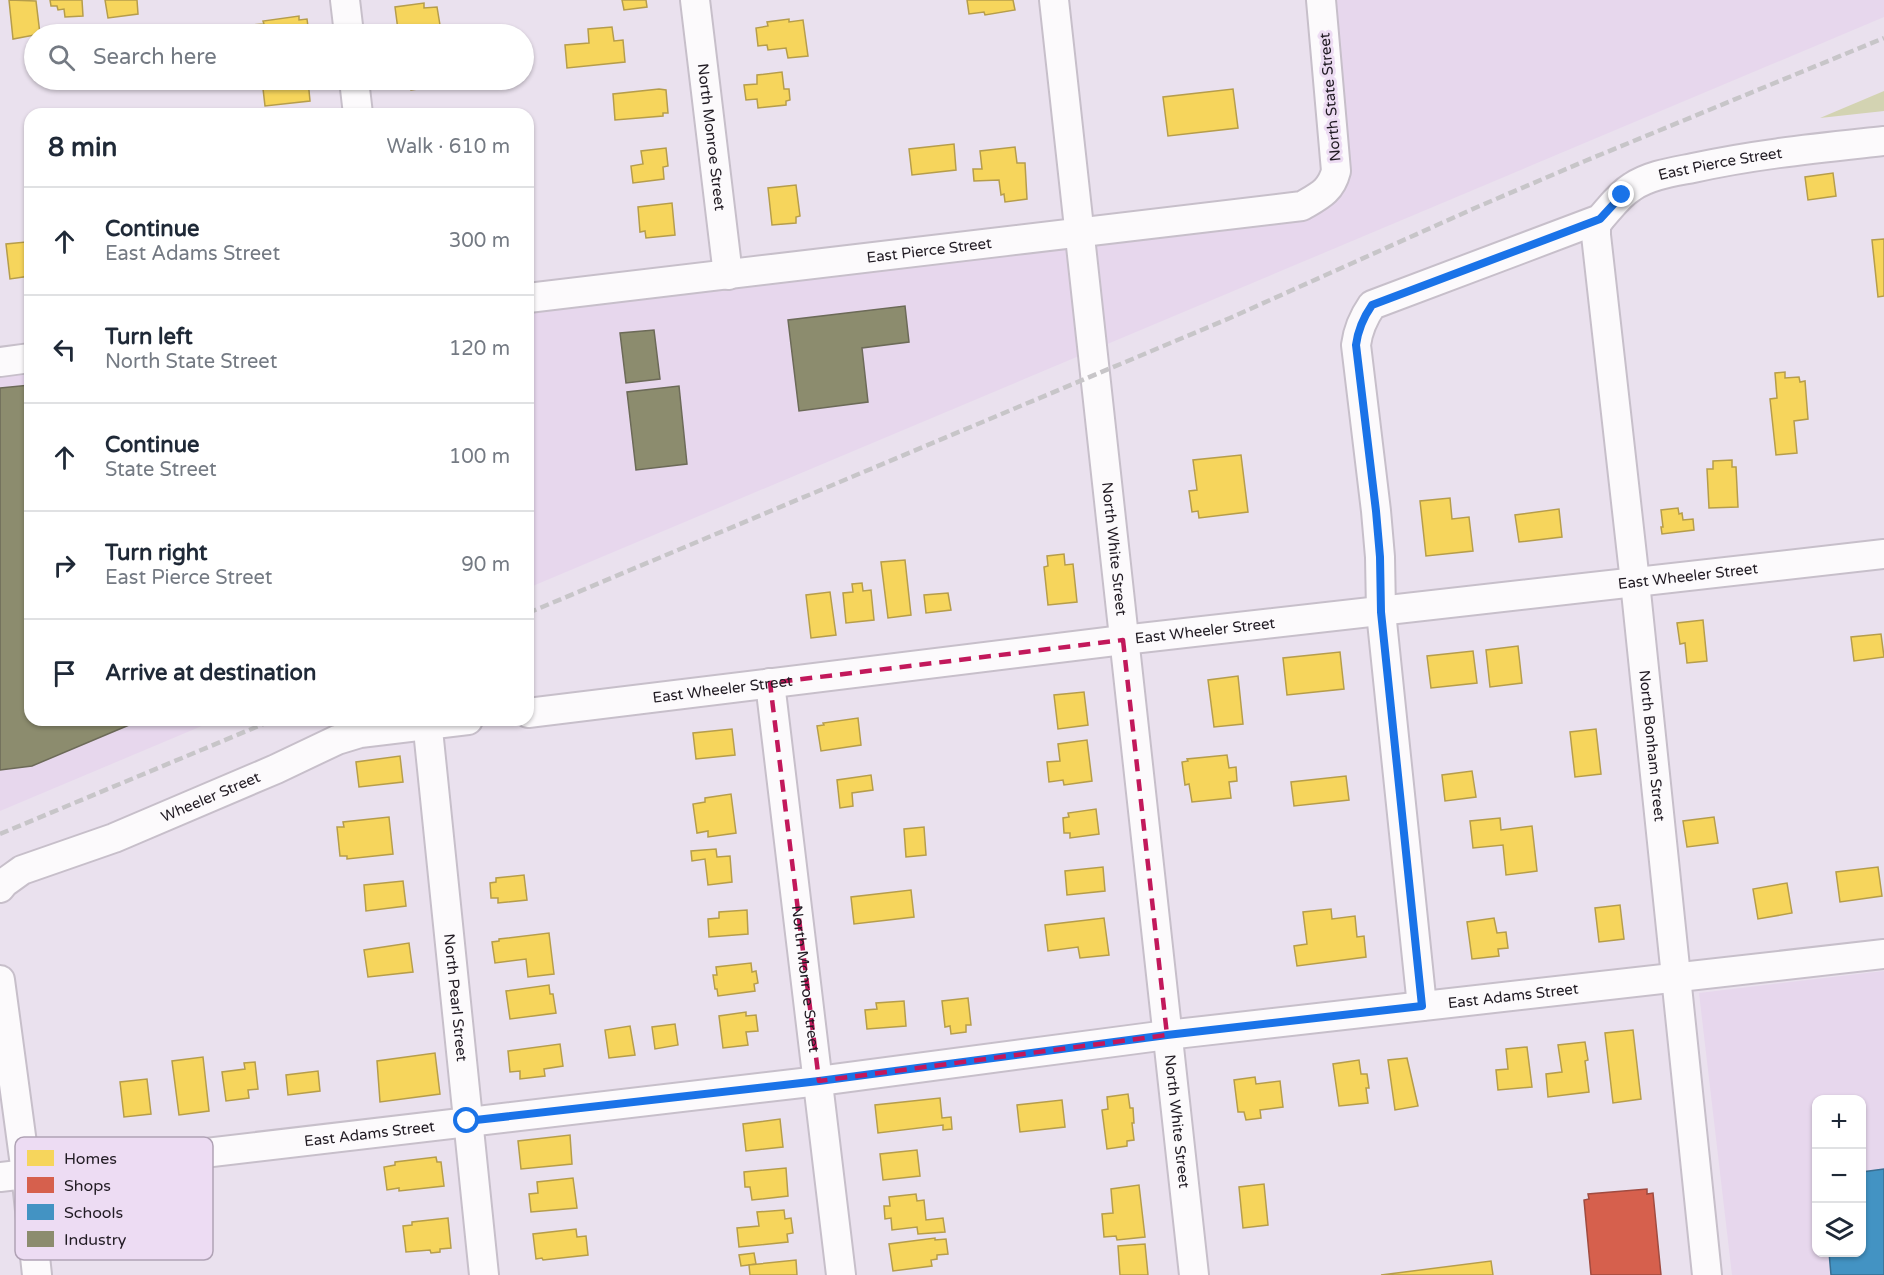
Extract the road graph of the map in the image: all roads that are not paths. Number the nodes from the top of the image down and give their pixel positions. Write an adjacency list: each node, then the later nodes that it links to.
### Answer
1 (345, 0): 5 (street)
2 (695, 0): 12 (street, North Monroe Street)
3 (1054, 0): 11 (street, North White Street)
4 (1321, 0): 9 (street, North State Street)
5 (348, 24)
6 (355, 90): 7 (street)
7 (357, 108)
8 (1884, 141): 10 (street, East Pierce Street)
9 (1326, 193): 11 (street, East Pierce Street)
10 (1600, 219): 17 (street, North Bonham Street); 18 (street, East Pierce Street)
11 (1080, 232): 12 (street, East Pierce Street); 19 (street, North White Street)
12 (728, 275): 13 (street, East Pierce Street)
13 (534, 297)
14 (24, 359): 15 (street)
15 (0, 362)
16 (1884, 554): 17 (street, East Wheeler Street)
17 (1635, 582): 18 (street, East Wheeler Street); 26 (street, North Bonham Street)
18 (1381, 612): 19 (street, East Wheeler Street); 28 (street)
19 (1123, 640): 20 (street, East Wheeler Street); 29 (street, North White Street)
20 (770, 683): 21 (street, East Wheeler Street); 30 (street, North Monroe Street)
21 (534, 711)
22 (403, 726): 24 (street, Wheeler Street)
23 (427, 726): 31 (street, North Pearl Street)
24 (0, 888)
25 (1884, 954): 26 (street, East Adams Street)
26 (1675, 978): 28 (street, East Adams Street); 39 (street, North Bonham Street)
27 (0, 980): 33 (street)
28 (1422, 1006): 29 (street, East Adams Street)
29 (1167, 1035): 30 (street, East Adams Street); 38 (street, North White Street)
30 (819, 1081): 31 (street, East Adams Street); 37 (street, North Monroe Street)
31 (467, 1121): 32 (street, East Adams Street); 36 (street, North Pearl Street)
32 (213, 1151)
33 (13, 1175)
34 (33, 1260): 35 (street)
35 (37, 1275)
36 (484, 1275)
37 (842, 1275)
38 (1194, 1275)
39 (1707, 1275)

